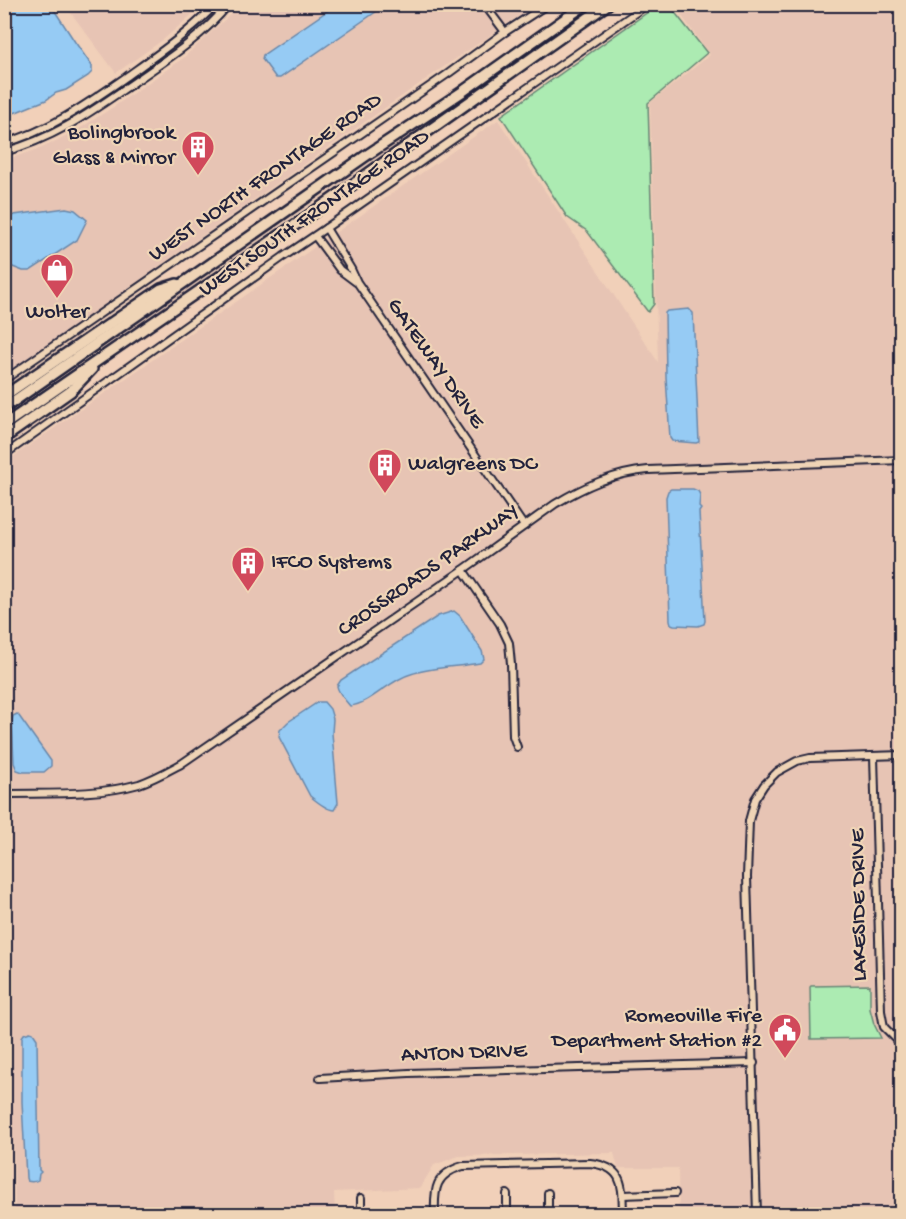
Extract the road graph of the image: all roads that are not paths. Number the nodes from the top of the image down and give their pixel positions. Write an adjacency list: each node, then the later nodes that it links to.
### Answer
1 (216, 4): 9 (street)
2 (229, 4): 10 (street)
3 (484, 4): 8 (street)
4 (548, 4): 8 (street, WEST NORTH FRONTAGE ROAD)
5 (586, 4): 13 (highway)
6 (608, 4): 15 (highway)
7 (648, 4): 11 (street, WEST SOUTH FRONTAGE ROAD)
8 (505, 32): 16 (street, WEST NORTH FRONTAGE ROAD)
9 (4, 143)
10 (4, 152)
11 (326, 228): 12 (street, WEST SOUTH FRONTAGE ROAD); 14 (street, GATEWAY DRIVE)
12 (315, 236): 14 (street, GATEWAY DRIVE); 21 (street, WEST SOUTH FRONTAGE ROAD)
13 (190, 279): 17 (highway); 18 (highway)
14 (357, 282): 23 (street, GATEWAY DRIVE)
15 (107, 354): 19 (highway); 20 (highway)
16 (4, 380)
17 (4, 396)
18 (4, 408)
19 (4, 424)
20 (4, 438)
21 (4, 455)
22 (902, 460): 23 (street, CROSSROADS PARKWAY)
23 (524, 526): 24 (street, CROSSROADS PARKWAY)
24 (463, 570): 25 (street); 28 (street, CROSSROADS PARKWAY)
25 (517, 747)
26 (902, 755): 27 (street)
27 (874, 756): 29 (street, LAKESIDE DRIVE); 30 (street)
28 (4, 794)
29 (902, 1045)
30 (754, 1063): 31 (street, ANTON DRIVE); 45 (street)
31 (320, 1078)
32 (548, 1192): 39 (street)
33 (675, 1193): 35 (street)
34 (507, 1194): 44 (street)
35 (623, 1195): 38 (street); 43 (street)
36 (361, 1198): 42 (street)
37 (4, 1200): 41 (street)
38 (623, 1213): 40 (street)
39 (548, 1214): 40 (street)
40 (573, 1214)
41 (5, 1215)
42 (361, 1215)
43 (435, 1215)
44 (507, 1215)
45 (757, 1215)

